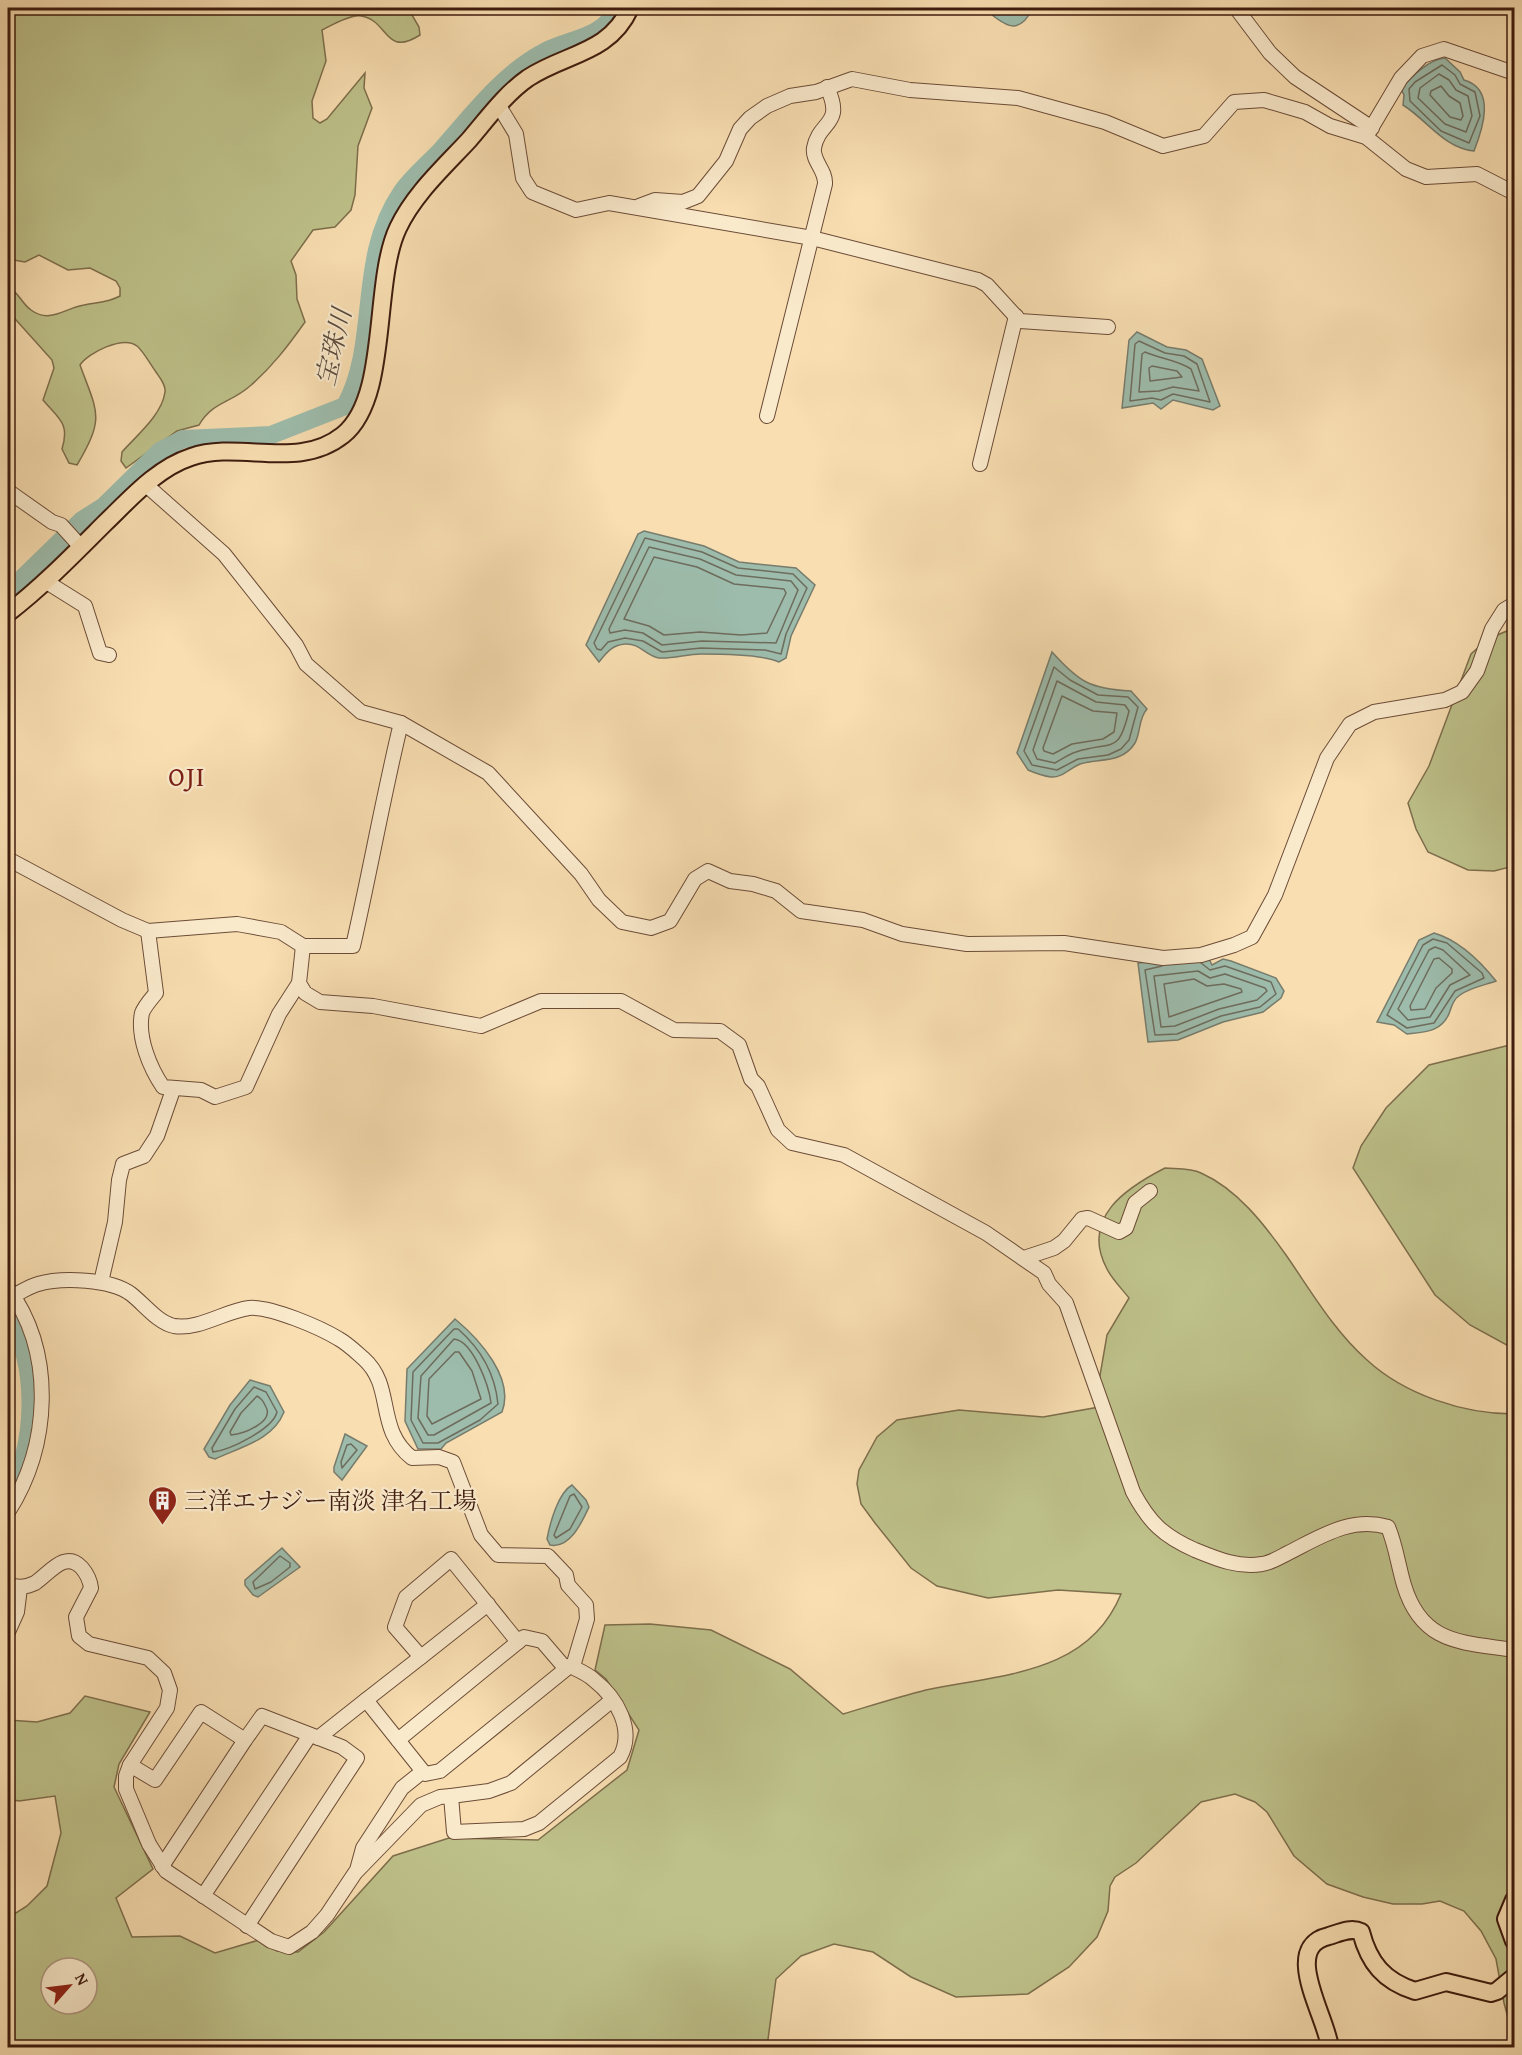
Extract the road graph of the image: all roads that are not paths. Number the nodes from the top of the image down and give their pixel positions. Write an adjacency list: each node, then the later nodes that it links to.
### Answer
1 (630, 8): 5 (main road)
2 (1236, 8): 6 (street)
3 (1515, 73): 6 (street)
4 (827, 87): 6 (street); 8 (street); 9 (street)
5 (499, 106): 8 (street); 14 (main road)
6 (1369, 132): 7 (street)
7 (1515, 193)
8 (639, 206): 9 (street)
9 (812, 238): 10 (street); 12 (street)
10 (1016, 316): 11 (street); 13 (street)
11 (1108, 327)
12 (767, 416)
13 (980, 464)
14 (145, 484): 16 (main road); 21 (street)
15 (8, 490): 16 (street)
16 (77, 543): 17 (main road)
17 (45, 581): 19 (main road); 20 (street)
18 (1515, 604): 21 (street)
19 (8, 611)
20 (109, 655)
21 (401, 723): 24 (street)
22 (8, 860): 23 (street)
23 (148, 931): 24 (street); 26 (street)
24 (303, 946): 25 (street)
25 (299, 983): 26 (street); 28 (street)
26 (173, 1089): 29 (street)
27 (1150, 1191): 28 (street)
28 (1024, 1258): 36 (street)
29 (101, 1281): 30 (street); 38 (street)
30 (10, 1292): 31 (street)
31 (8, 1512)
32 (14, 1587): 34 (street); 44 (street)
33 (488, 1604): 35 (street); 37 (street); 37 (street)
34 (8, 1632)
35 (518, 1641): 38 (street); 43 (street)
36 (1515, 1650)
37 (421, 1657): 39 (street)
38 (568, 1668): 40 (street); 45 (street)
39 (366, 1700): 41 (street); 43 (street)
40 (611, 1701): 46 (street); 46 (street)
41 (314, 1736): 42 (street); 49 (street); 51 (street)
42 (245, 1740): 44 (street); 47 (street)
43 (398, 1740): 45 (street)
44 (130, 1764): 47 (street)
45 (422, 1772): 48 (street)
46 (451, 1796): 48 (street)
47 (162, 1866): 49 (street)
48 (355, 1873): 51 (street)
49 (203, 1896): 51 (street)
50 (1515, 1900): 52 (main road)
51 (247, 1926)
52 (1515, 1941)
53 (1515, 1977): 54 (main road)
54 (1330, 2048)

